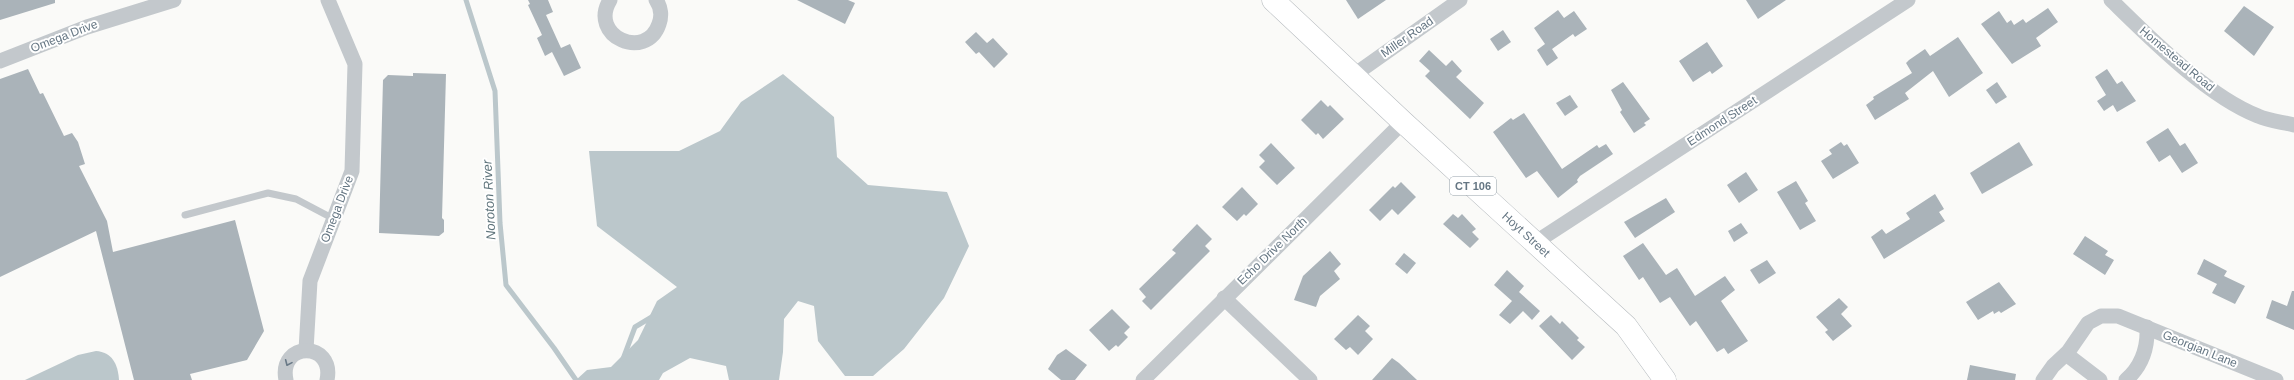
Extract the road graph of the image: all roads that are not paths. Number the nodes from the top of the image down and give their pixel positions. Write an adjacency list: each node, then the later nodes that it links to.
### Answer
1 (174, 0): 9 (street, Omega Drive)
2 (328, 0): 14 (street, Omega Drive)
3 (610, 0): 4 (street)
4 (656, 0)
5 (1273, 0): 10 (main road, Hoyt Street / CT 106)
6 (1460, 0): 10 (street, Miller Road)
7 (1908, 0): 15 (street, Edmond Street)
8 (2111, 0): 12 (street, Homestead Road)
9 (0, 61)
10 (1354, 75): 11 (main road, Hoyt Street / CT 106)
11 (1403, 122): 15 (main road, Hoyt Street / CT 106); 16 (street, Echo Drive North)
12 (2294, 125)
13 (185, 215): 14 (lane)
14 (332, 218): 18 (street, Omega Drive)
15 (1536, 242): 24 (main road, Hoyt Street / CT 106)
16 (1224, 298): 22 (street, Echo Drive North); 23 (street)
17 (2147, 327): 19 (street, Georgian Lane); 27 (street, Georgian Lane); 28 (street, Georgian Lane)
18 (306, 350): 20 (street, one-way to 20); 21 (street)
19 (2066, 354): 25 (street, Georgian Lane); 26 (street)
20 (286, 380)
21 (326, 380)
22 (1143, 380)
23 (1310, 380)
24 (1665, 380)
25 (2043, 380)
26 (2100, 380)
27 (2126, 380)
28 (2276, 380)

